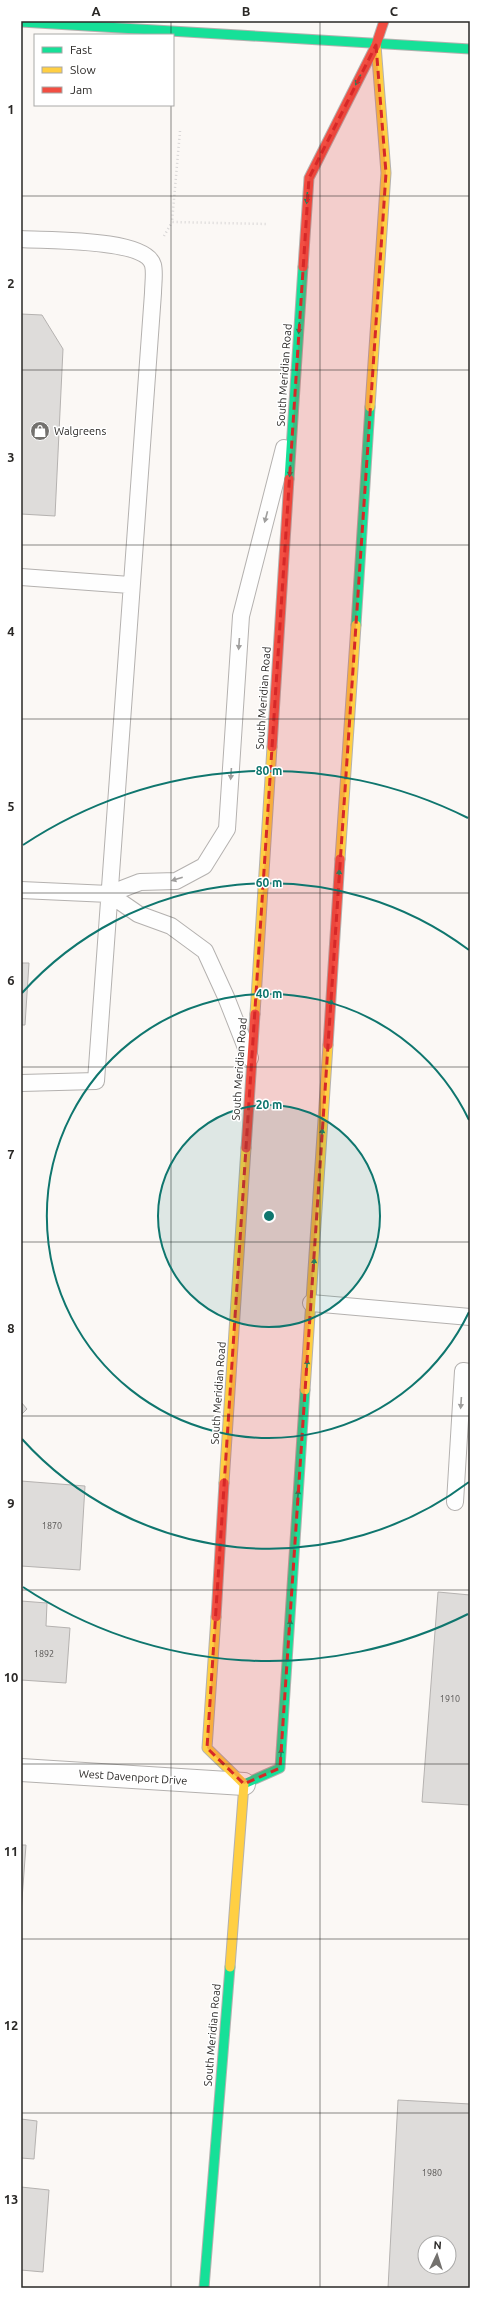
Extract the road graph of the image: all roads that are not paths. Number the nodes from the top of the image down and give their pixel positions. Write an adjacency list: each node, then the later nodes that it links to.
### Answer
1 (384, 21): 4 (main road, South Meridian Road)
2 (21, 22): 4 (main road)
3 (371, 27): 4 (main road, South Meridian Road)
4 (376, 45): 5 (main road); 7 (main road, South Meridian Road, one-way to 7); 14 (main road, South Meridian Road, one-way to 4)
5 (470, 49)
6 (21, 239): 9 (lane)
7 (294, 412): 11 (lane, one-way to 11); 12 (main road, South Meridian Road, one-way to 12)
8 (21, 577): 9 (lane)
9 (130, 585): 11 (lane)
10 (21, 890): 11 (lane)
11 (109, 894): 12 (lane); 13 (lane)
12 (251, 1062): 19 (main road, South Meridian Road)
13 (21, 1082)
14 (311, 1303): 15 (lane); 19 (main road, South Meridian Road, one-way to 14)
15 (470, 1317)
16 (470, 1372): 17 (lane, one-way to 17)
17 (455, 1502)
18 (21, 1770): 19 (street, West Davenport Drive)
19 (244, 1784): 20 (main road, South Meridian Road)
20 (204, 2288)

